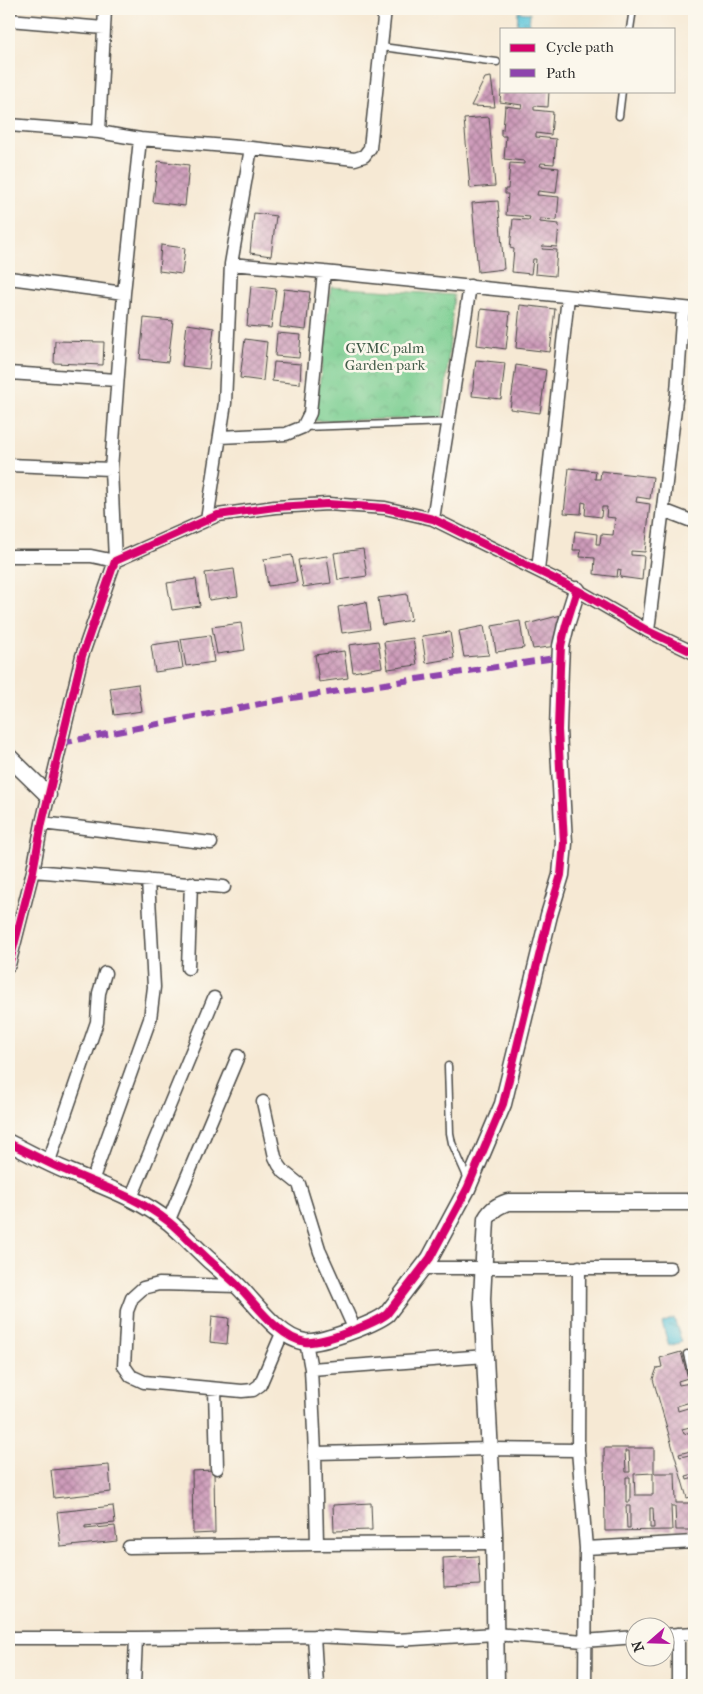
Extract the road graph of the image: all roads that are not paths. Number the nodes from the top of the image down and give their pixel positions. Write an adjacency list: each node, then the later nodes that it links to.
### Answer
1 (105, 9): 5 (street)
2 (385, 9): 7 (street)
3 (632, 9): 6 (lane)
4 (9, 20): 5 (street)
5 (104, 28): 12 (street)
6 (630, 28)
7 (382, 47): 8 (lane); 14 (street)
8 (497, 62)
9 (622, 92): 10 (lane)
10 (619, 116)
11 (9, 125): 12 (street)
12 (99, 132): 13 (street)
13 (140, 139): 14 (street); 19 (street)
14 (251, 148): 15 (street)
15 (231, 264): 16 (street); 26 (street)
16 (324, 272): 18 (street); 25 (street)
17 (9, 278): 19 (street)
18 (470, 286): 20 (street); 24 (street)
19 (124, 293): 23 (street)
20 (568, 297): 21 (street); 35 (street)
21 (689, 308): 29 (street)
22 (9, 373): 23 (street)
23 (117, 380): 28 (street)
24 (449, 422): 25 (lane); 30 (street)
25 (303, 427): 26 (street)
26 (220, 437): 31 (street)
27 (9, 465): 28 (street)
28 (111, 469): 34 (street)
29 (662, 510): 32 (street); 37 (street)
30 (433, 519): 31 (street); 35 (street)
31 (207, 520): 34 (street)
32 (694, 522)
33 (9, 556): 34 (street)
34 (115, 561): 40 (street)
35 (538, 570): 36 (street)
36 (578, 590): 37 (street); 57 (street)
37 (648, 631): 38 (street)
38 (694, 653)
39 (9, 757): 40 (street)
40 (48, 795): 41 (street)
41 (42, 823): 42 (street); 43 (street)
42 (211, 843)
43 (33, 871): 44 (street); 47 (street)
44 (148, 880): 45 (street); 56 (street)
45 (192, 884): 46 (street); 48 (street)
46 (224, 886)
47 (9, 965)
48 (188, 968)
49 (105, 973): 55 (street)
50 (214, 998): 58 (street)
51 (238, 1056): 60 (street)
52 (448, 1066): 57 (lane)
53 (263, 1102): 66 (street)
54 (9, 1143): 55 (street)
55 (49, 1161): 56 (street)
56 (92, 1181): 58 (street)
57 (470, 1183): 63 (street)
58 (132, 1198): 60 (street)
59 (694, 1202): 61 (street)
60 (168, 1222): 65 (street)
61 (483, 1267): 62 (street); 63 (street); 70 (street)
62 (579, 1267): 64 (street); 75 (street)
63 (423, 1268): 66 (street)
64 (670, 1268)
65 (238, 1286): 67 (street); 73 (street)
66 (355, 1330): 68 (street)
67 (283, 1331): 68 (street); 73 (street)
68 (306, 1342): 71 (street)
69 (686, 1354): 72 (lane)
70 (486, 1356): 71 (street); 74 (street)
71 (311, 1369): 76 (street)
72 (694, 1382)
73 (215, 1388): 77 (street)
74 (490, 1449): 75 (street); 76 (street); 79 (street)
75 (578, 1450): 82 (street)
76 (315, 1453): 80 (street)
77 (217, 1468)
78 (694, 1542): 82 (street)
79 (494, 1543): 80 (street); 84 (street)
80 (317, 1544): 81 (street)
81 (129, 1547)
82 (586, 1548): 90 (street)
83 (694, 1633): 85 (street)
84 (495, 1634): 86 (street); 90 (street); 94 (street)
85 (676, 1635)
86 (314, 1636): 88 (street); 93 (street)
87 (9, 1638): 88 (street)
88 (136, 1638): 92 (street)
89 (626, 1638): 90 (street)
90 (584, 1640): 95 (street)
91 (676, 1666): 96 (street)
92 (134, 1685)
93 (317, 1685)
94 (496, 1685)
95 (585, 1685)
96 (678, 1685)

